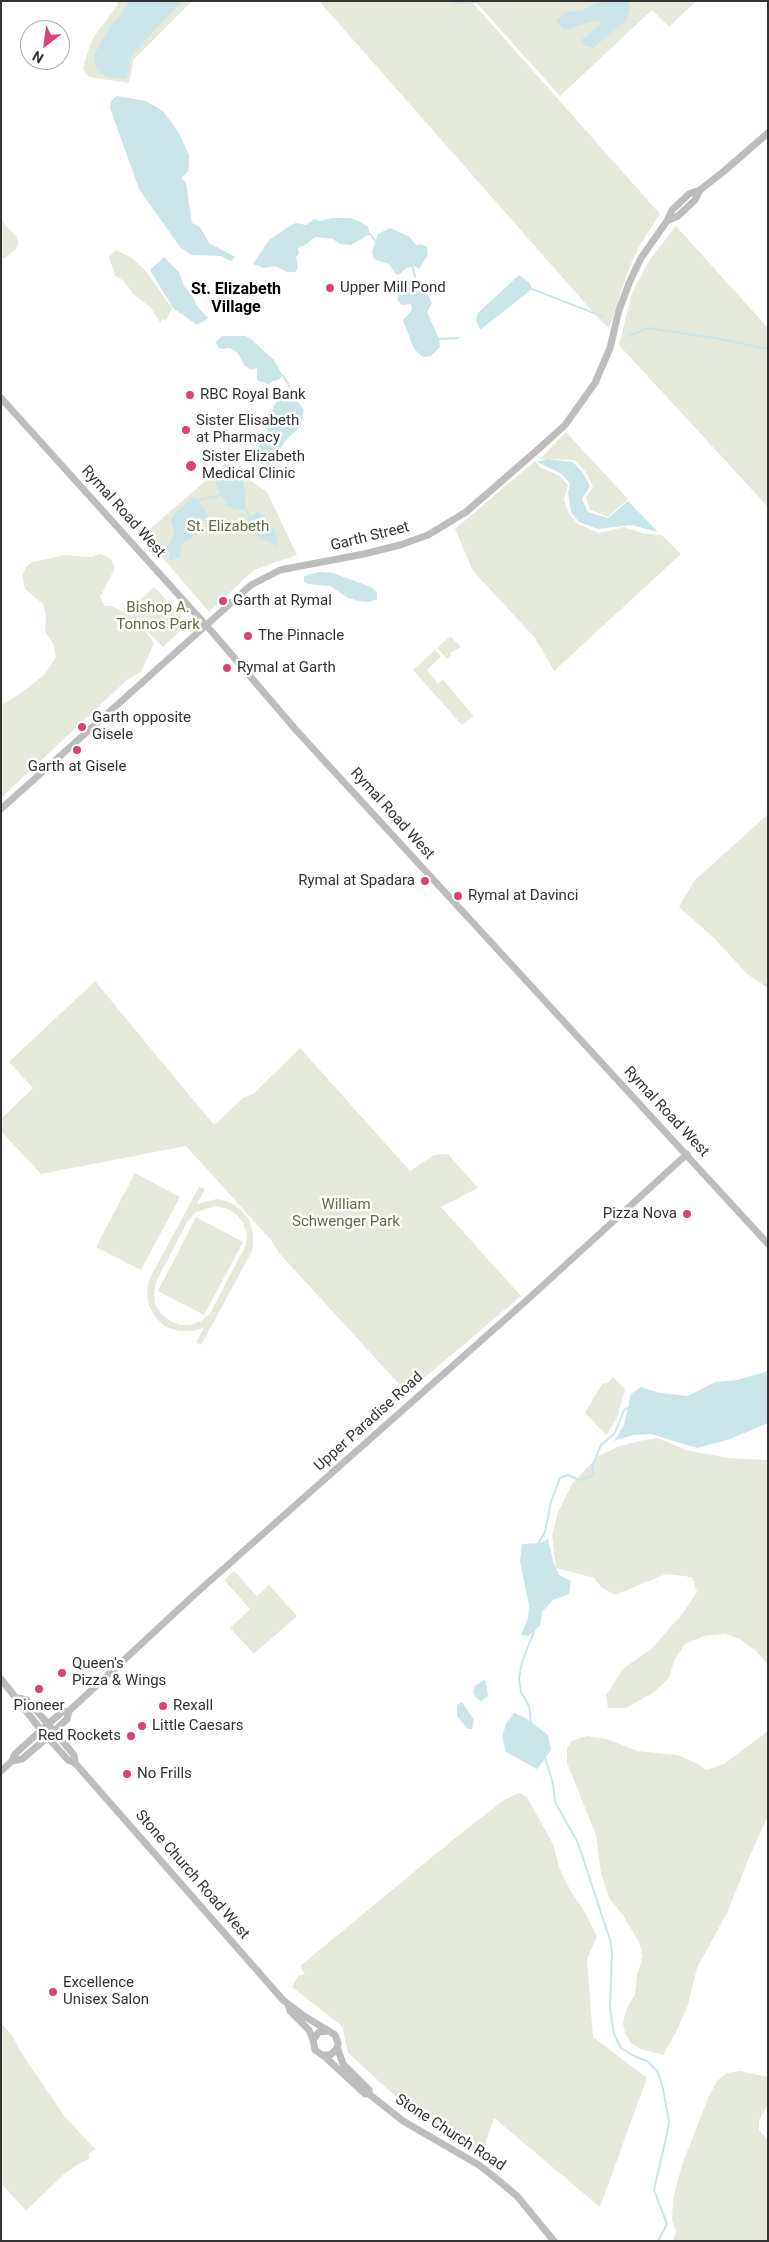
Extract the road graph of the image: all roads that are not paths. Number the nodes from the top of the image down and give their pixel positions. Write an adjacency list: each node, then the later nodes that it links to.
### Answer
1 (768, 133): 3 (main road, Garth Street)
2 (1, 398): 3 (main road, Rymal Road West)
3 (206, 624): 4 (main road, Garth Street); 5 (main road, Rymal Road West)
4 (1, 809)
5 (687, 1154): 6 (main road, Rymal Road West); 9 (main road, Upper Paradise Road)
6 (768, 1244)
7 (1, 1679): 8 (main road, Stone Church Road West)
8 (18, 1698): 10 (main road, Stone Church Road West); 11 (main road, Stone Church Road West)
9 (70, 1711): 10 (main road, Upper Paradise Road); 12 (main road, Upper Paradise Road)
10 (48, 1724): 11 (main road, Upper Paradise Road); 12 (main road, Stone Church Road West)
11 (41, 1730): 13 (main road, Stone Church Road West); 14 (main road, Upper Paradise Road)
12 (54, 1731): 13 (main road, Upper Paradise Road); 15 (main road, Stone Church Road West)
13 (48, 1737): 14 (main road, Upper Paradise Road); 15 (main road, Stone Church Road West)
14 (12, 1761): 16 (main road, Upper Paradise Road)
15 (75, 1763): 17 (main road, Stone Church Road West)
16 (1, 1771)
17 (288, 2005): 18 (main road); 19 (main road)
18 (329, 2031): 19 (main road); 20 (main road)
19 (313, 2040): 21 (main road)
20 (338, 2047): 21 (main road); 22 (main road, Stone Church Road)
21 (324, 2056): 22 (main road, Stone Church Road)
22 (369, 2094): 23 (main road, Stone Church Road)
23 (554, 2241)

